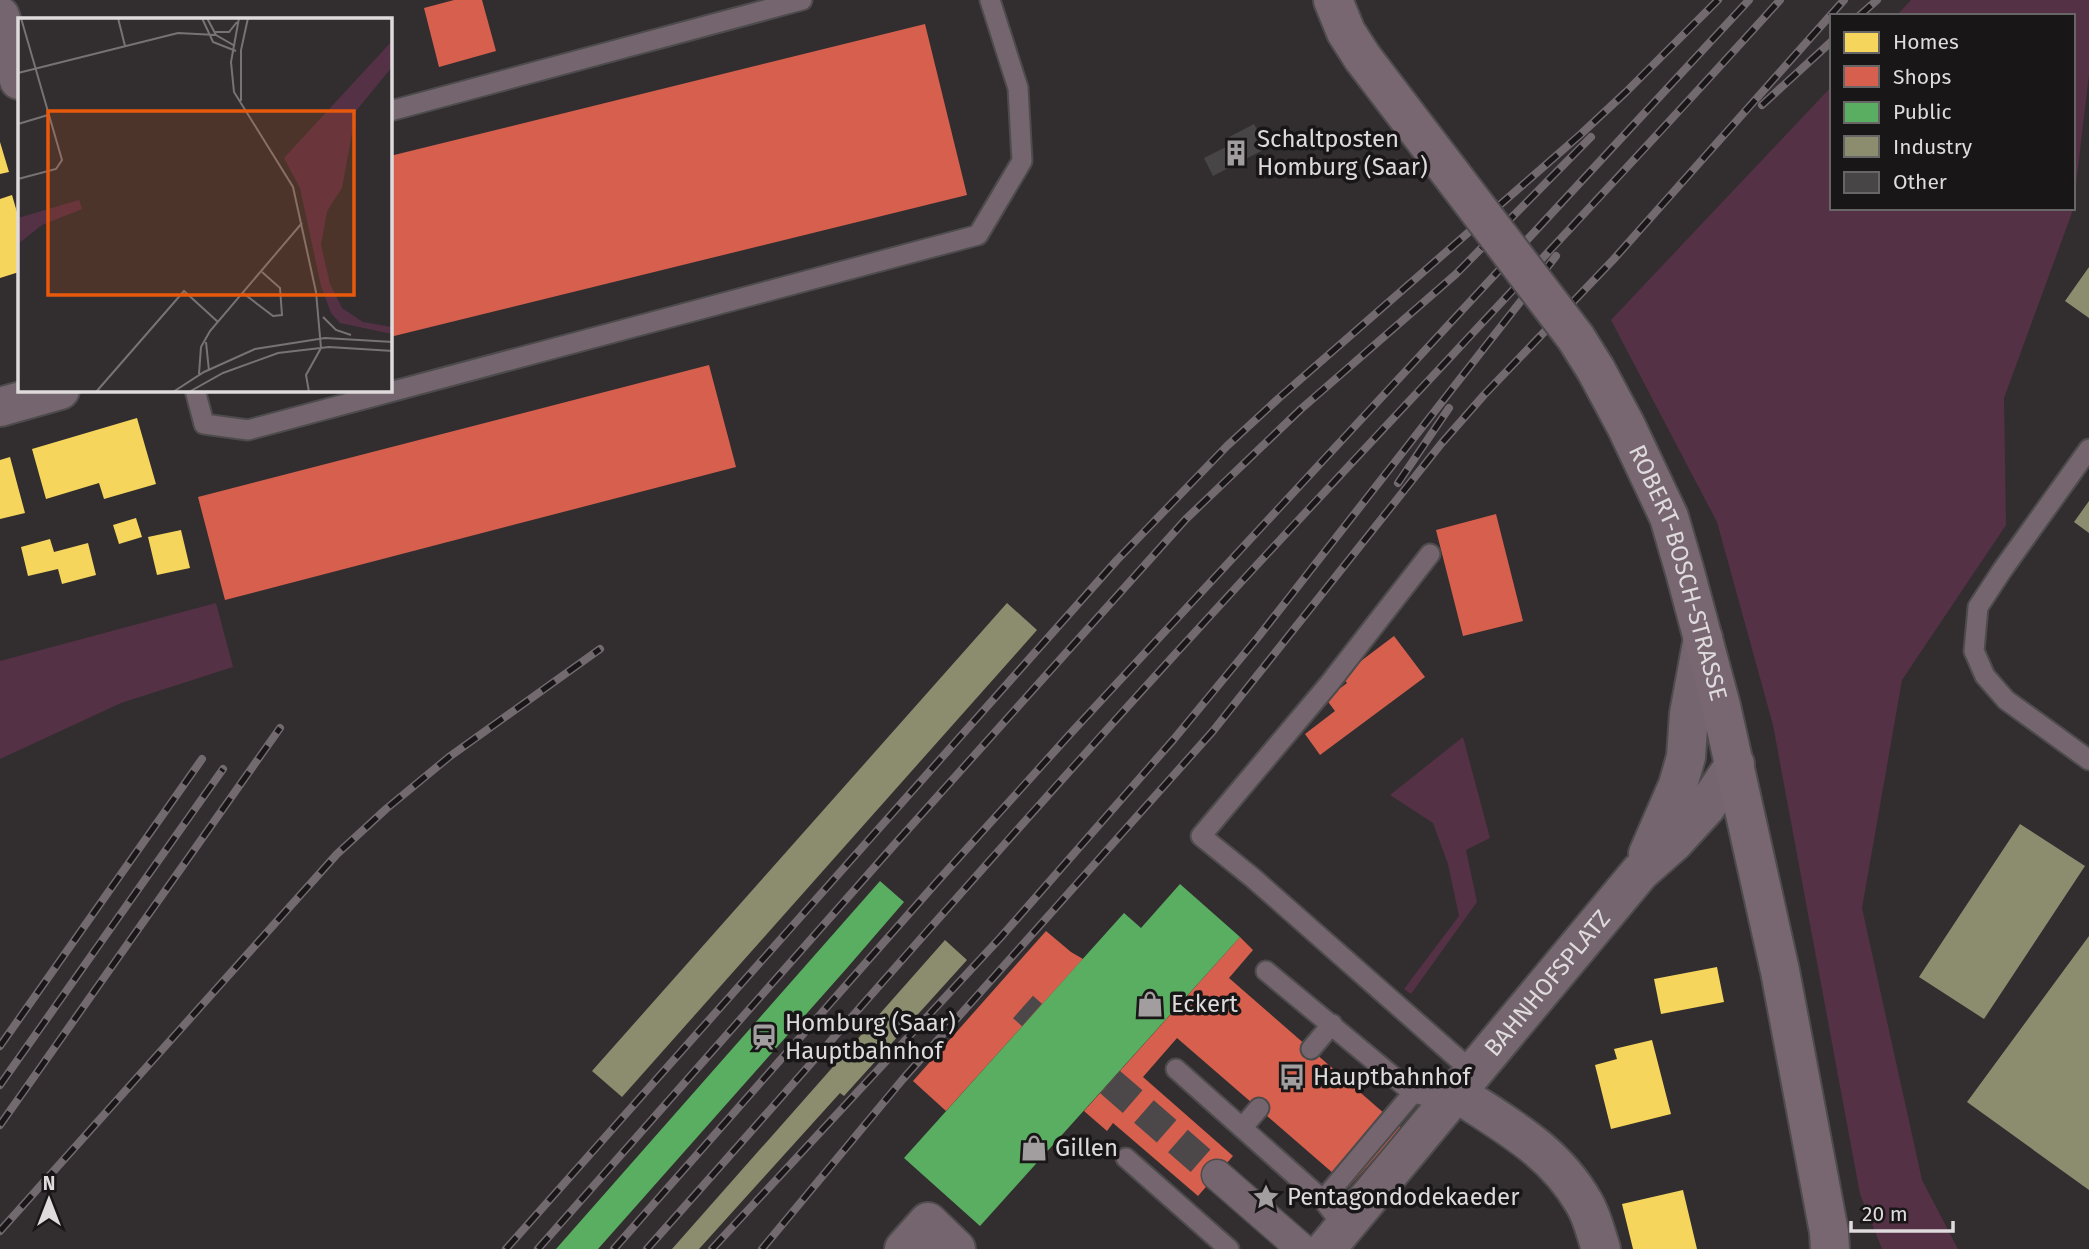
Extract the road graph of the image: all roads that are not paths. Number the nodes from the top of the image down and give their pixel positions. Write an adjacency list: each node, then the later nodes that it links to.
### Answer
1 (802, 0): 6 (lane)
2 (990, 0): 10 (lane)
3 (1332, 0): 14 (main road, ROBERT-BOSCH-STRASSE, bridge)
4 (1, 24): 5 (street)
5 (18, 77)
6 (392, 110)
7 (53, 392): 11 (street)
8 (196, 392): 9 (lane)
9 (390, 392)
10 (392, 392)
11 (0, 407)
12 (2089, 449): 15 (lane)
13 (1430, 554): 22 (lane)
14 (1703, 638): 16 (main road, ROBERT-BOSCH-STRASSE); 17 (street)
15 (2089, 760)
16 (1735, 764): 17 (street); 28 (main road, ROBERT-BOSCH-STRASSE)
17 (1640, 872): 22 (street, BAHNHOFSPLATZ)
18 (1266, 971): 19 (lane)
19 (1332, 1024): 20 (lane); 22 (lane)
20 (1311, 1049)
21 (1176, 1069): 24 (lane)
22 (1448, 1090): 27 (street, BAHNHOFSPLATZ); 32 (street)
23 (1259, 1108): 24 (lane)
24 (1242, 1128): 27 (lane)
25 (1126, 1158): 31 (lane)
26 (1217, 1175): 27 (street)
27 (1328, 1237)
28 (1831, 1243)
29 (904, 1249): 30 (street)
30 (956, 1249)
31 (1229, 1249)
32 (1601, 1249)

